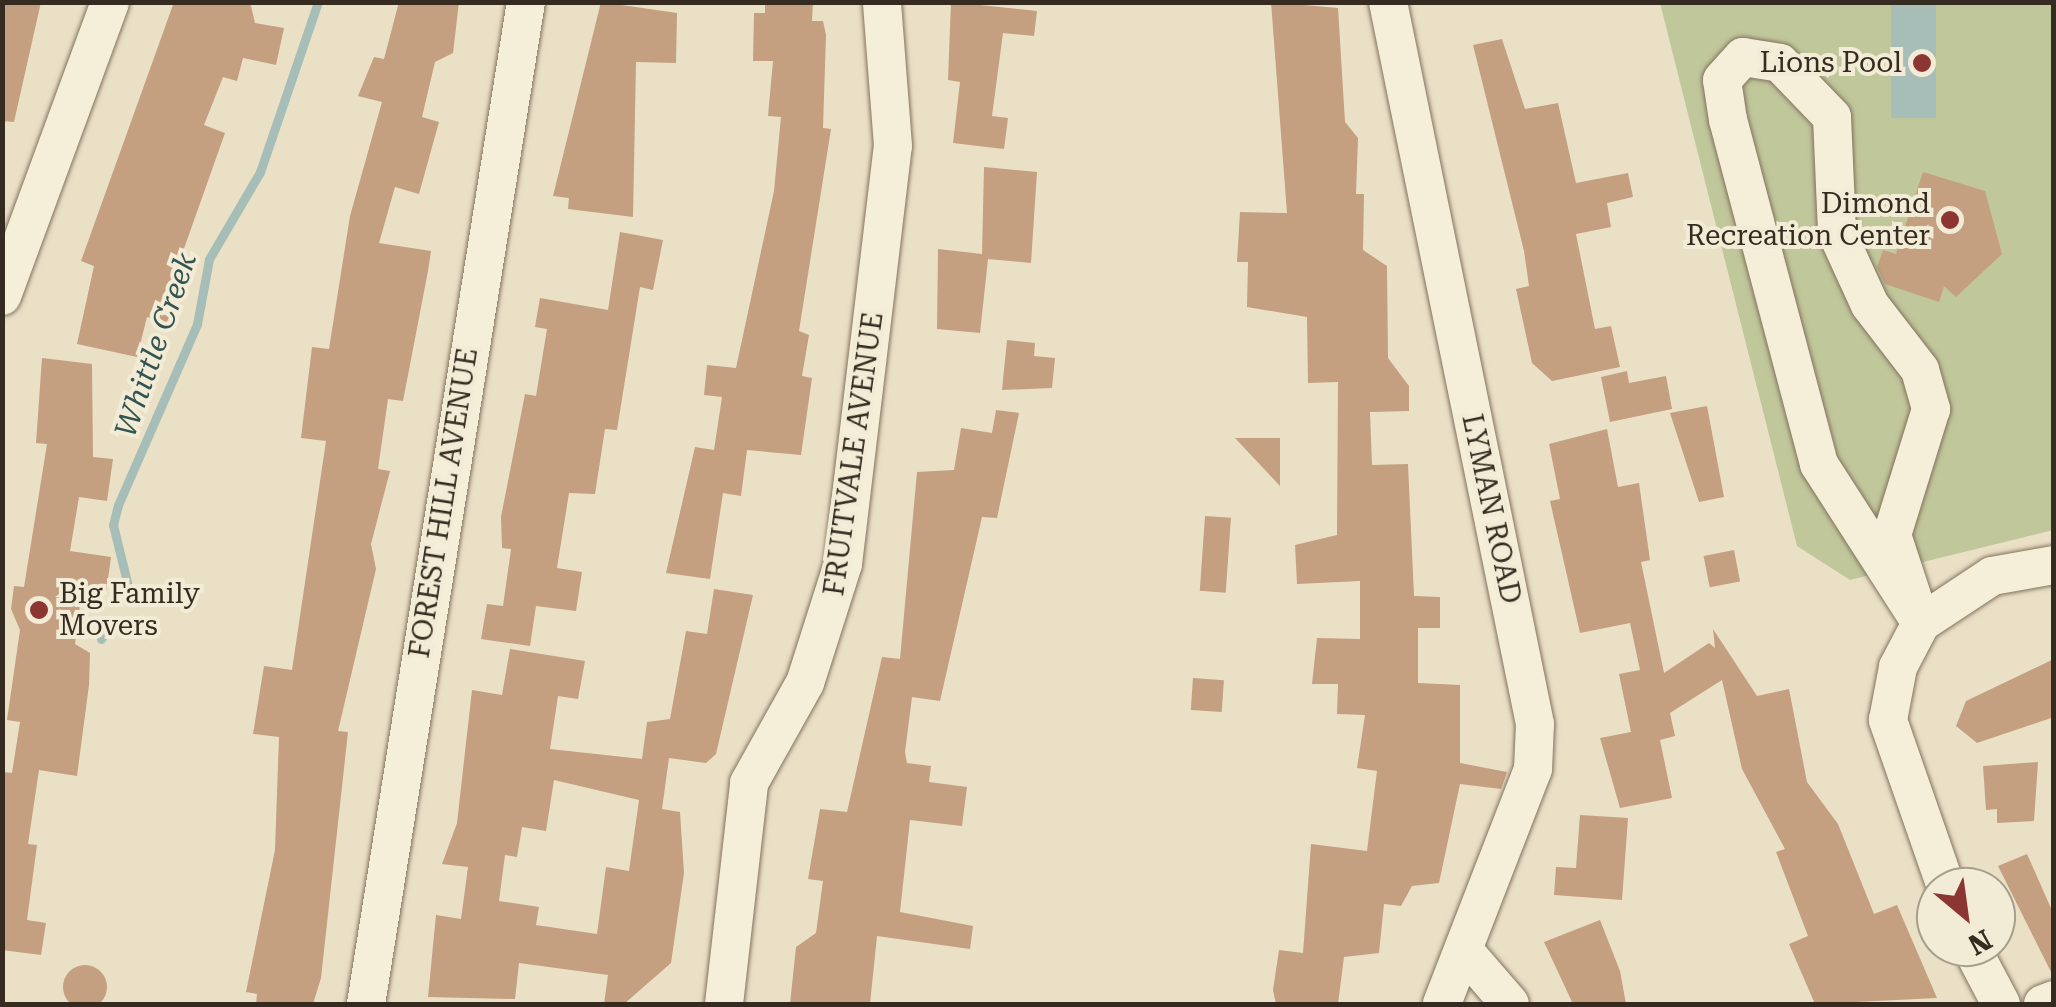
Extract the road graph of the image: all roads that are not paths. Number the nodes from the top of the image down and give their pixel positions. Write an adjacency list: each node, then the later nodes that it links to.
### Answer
1 (110, 2): 5 (street)
2 (526, 2): 13 (street, FOREST HILL AVENUE)
3 (882, 2): 14 (street, FRUITVALE AVENUE)
4 (1388, 2): 10 (street, LYMAN ROAD)
5 (18, 198): 6 (street)
6 (2, 296)
7 (2054, 564): 8 (street)
8 (1921, 623): 8 (street); 9 (street)
9 (1939, 867)
10 (1466, 953): 15 (street, LYMAN ROAD); 16 (street)
11 (1982, 967): 17 (street)
12 (2054, 1000): 18 (street)
13 (366, 1004)
14 (724, 1004)
15 (1442, 1004)
16 (1510, 1004)
17 (2001, 1004)
18 (2043, 1004)

